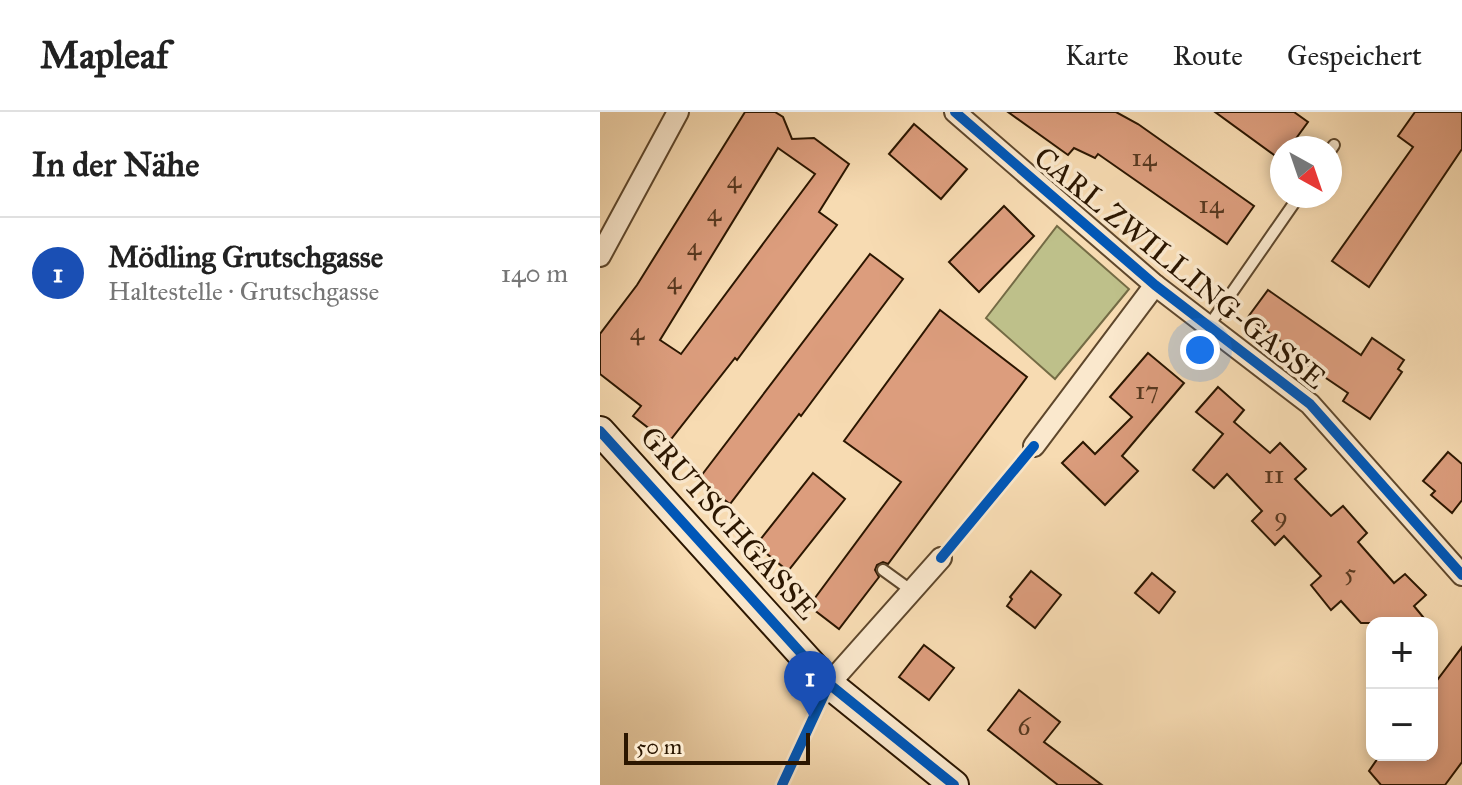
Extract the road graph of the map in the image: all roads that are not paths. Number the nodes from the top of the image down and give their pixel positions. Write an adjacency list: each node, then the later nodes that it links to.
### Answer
1 (678, 112): 4 (street)
2 (955, 112): 5 (street, CARL ZWILLING-GASSE)
3 (1291, 208): 6 (lane)
4 (600, 256)
5 (1155, 285): 6 (street, CARL ZWILLING-GASSE); 8 (street)
6 (1208, 327): 11 (street, CARL ZWILLING-GASSE)
7 (600, 431): 13 (main road, GRUTSCHGASSE)
8 (1034, 446)
9 (941, 558): 12 (street)
10 (883, 570): 12 (lane)
11 (1462, 575)
12 (912, 591): 13 (street)
13 (829, 684): 14 (main road, GRUTSCHGASSE)
14 (954, 785)

